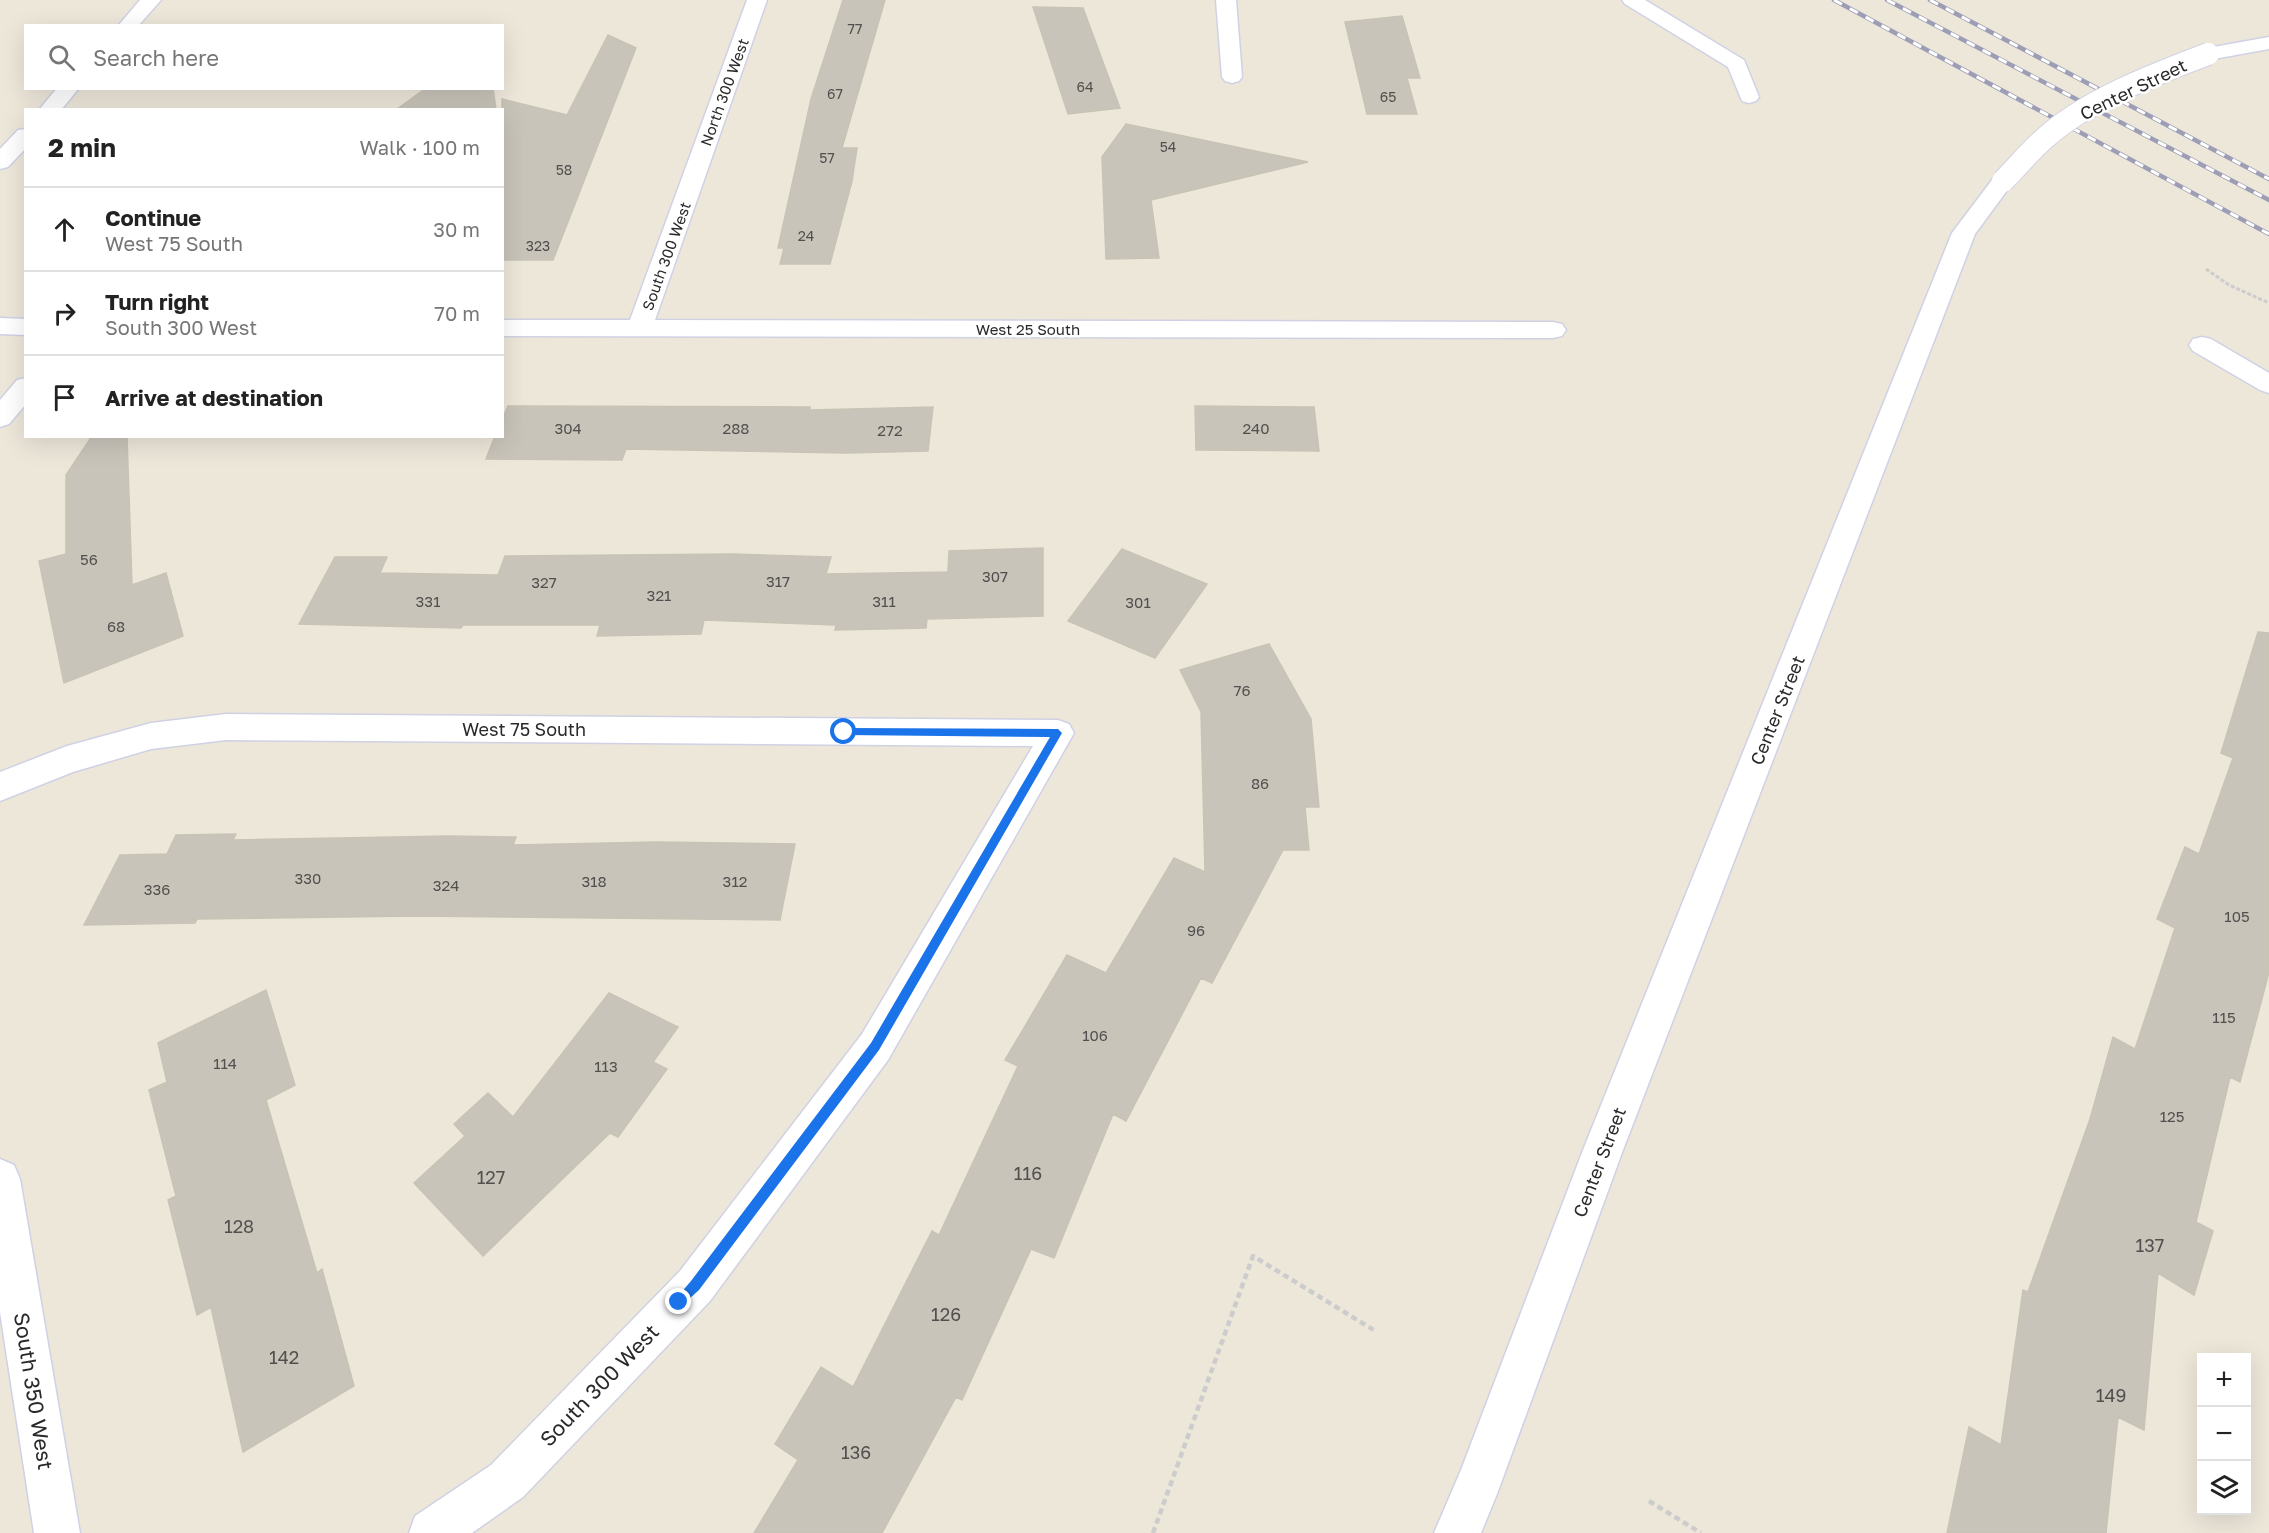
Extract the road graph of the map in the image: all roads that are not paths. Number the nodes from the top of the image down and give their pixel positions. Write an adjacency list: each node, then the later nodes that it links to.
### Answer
1 (151, 0): 5 (street)
2 (757, 0): 13 (street, North 300 West)
3 (1226, 0): 7 (street)
4 (1632, 0): 9 (street)
5 (129, 24)
6 (2269, 43): 28 (street, Center Street, bridge)
7 (1232, 76)
8 (67, 90): 10 (street)
9 (1749, 97)
10 (51, 108)
11 (24, 137): 12 (street)
12 (0, 162)
13 (692, 183): 17 (street, South 300 West)
14 (0, 326): 15 (street)
15 (24, 327)
16 (504, 328): 17 (street, West 25 South)
17 (640, 328): 18 (street, West 25 South)
18 (1553, 330)
19 (2202, 345): 20 (street)
20 (2269, 384)
21 (24, 388): 22 (street)
22 (0, 418)
23 (1058, 733): 24 (street, West 75 South); 27 (street, South 300 West)
24 (0, 787)
25 (0, 1179): 26 (street, South 350 West)
26 (57, 1533)
27 (432, 1533)
28 (1457, 1533)

